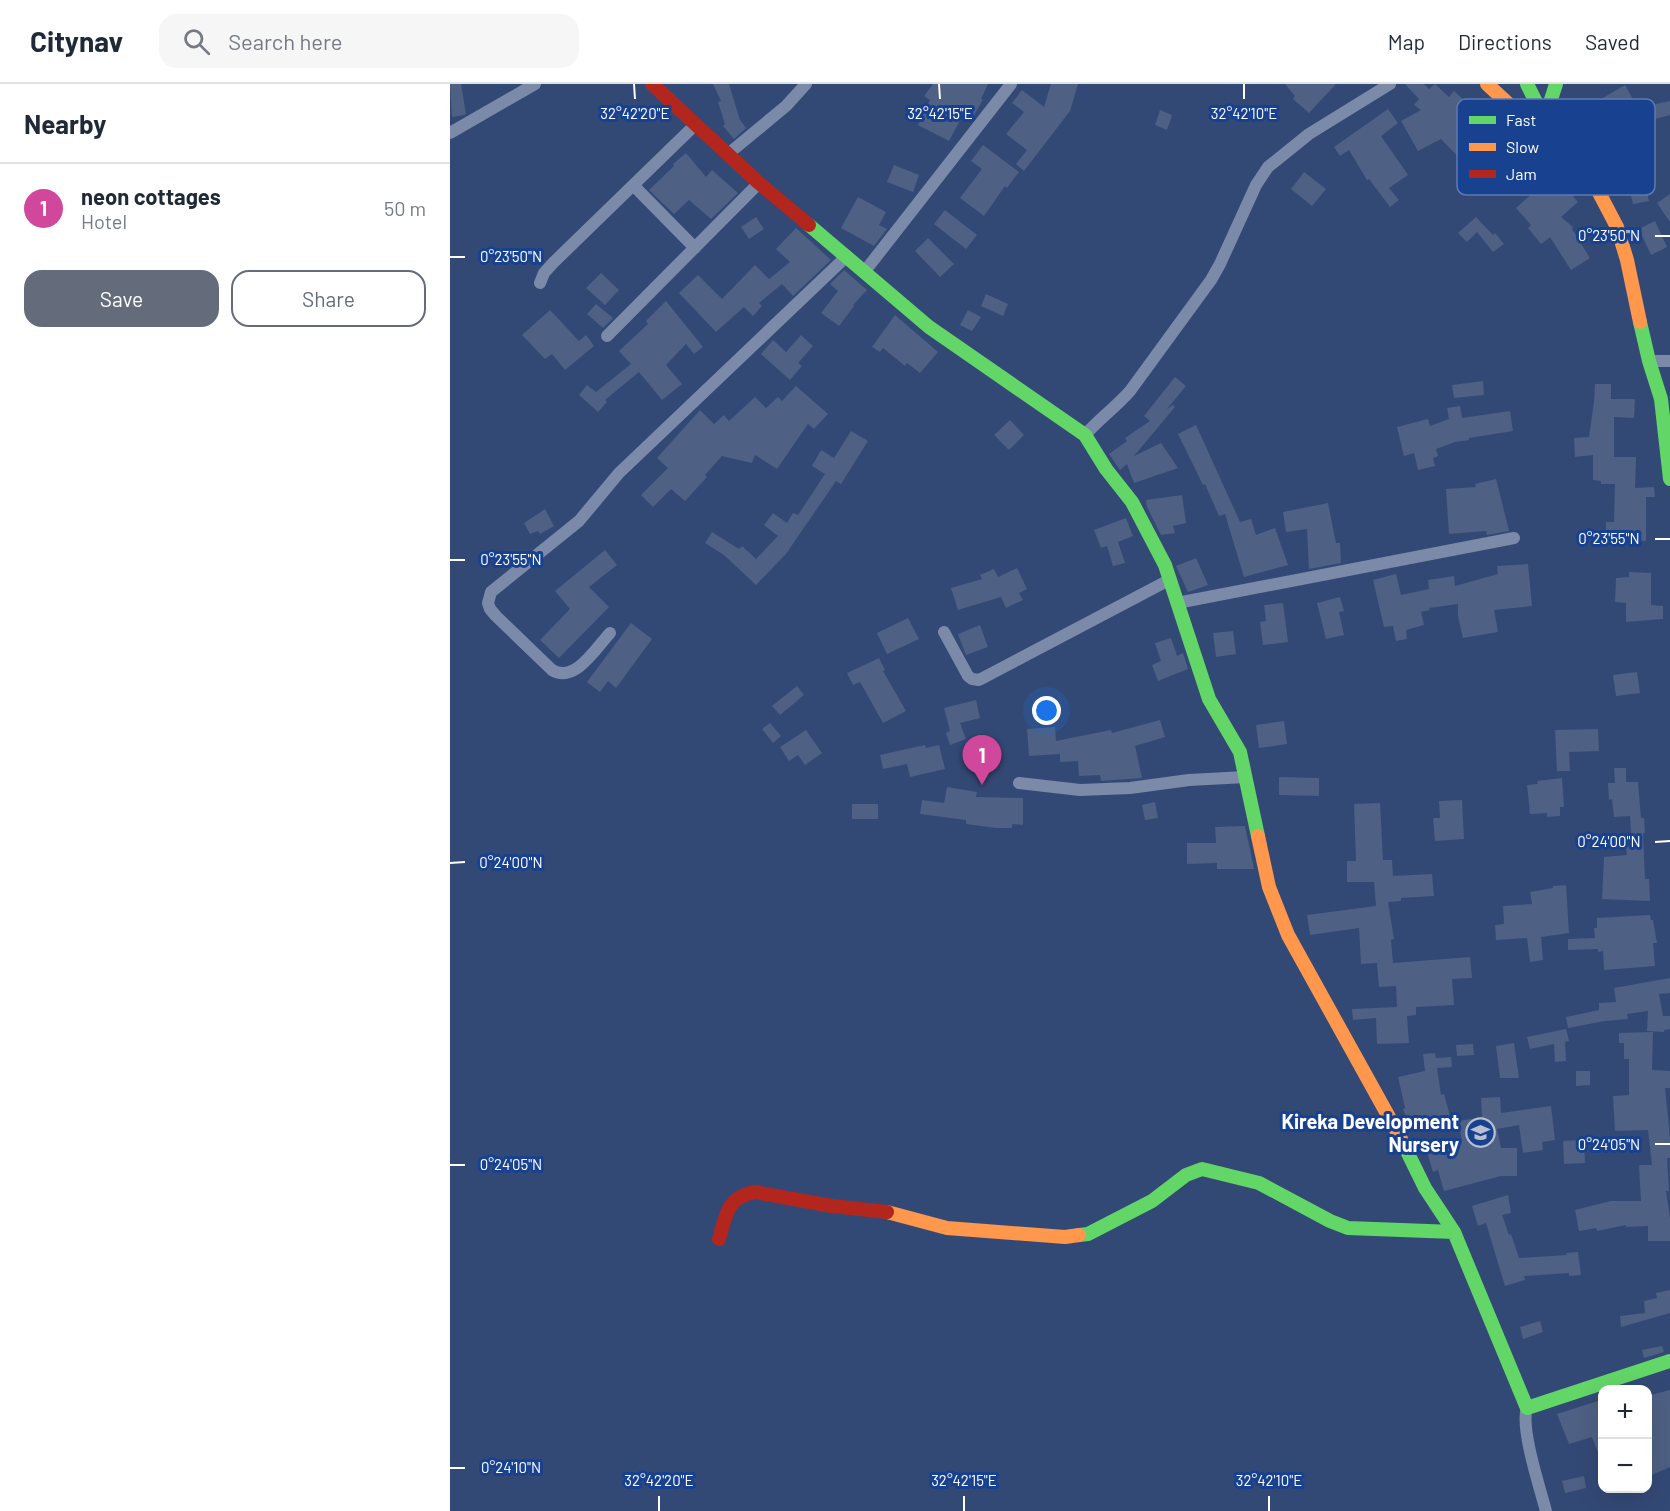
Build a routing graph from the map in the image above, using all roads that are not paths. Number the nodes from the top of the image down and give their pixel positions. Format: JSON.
{"nodes":[{"id":1,"x":535,"y":84,"type":"edge"},
{"id":2,"x":652,"y":84,"type":"edge"},
{"id":3,"x":806,"y":84,"type":"edge"},
{"id":4,"x":1011,"y":84,"type":"edge"},
{"id":5,"x":1390,"y":84,"type":"edge"},
{"id":6,"x":1487,"y":84,"type":"edge"},
{"id":7,"x":1527,"y":84,"type":"edge"},
{"id":8,"x":1556,"y":84,"type":"edge"},
{"id":9,"x":1502,"y":99,"type":"edge"},
{"id":10,"x":1534,"y":99,"type":"edge"},
{"id":11,"x":1551,"y":99,"type":"edge"},
{"id":12,"x":696,"y":124,"type":"junction"},
{"id":13,"x":450,"y":133,"type":"edge"},
{"id":14,"x":728,"y":154,"type":"junction"},
{"id":15,"x":759,"y":183,"type":"junction"},
{"id":16,"x":633,"y":185,"type":"junction"},
{"id":17,"x":1600,"y":195,"type":"edge"},
{"id":18,"x":695,"y":248,"type":"junction"},
{"id":19,"x":846,"y":256,"type":"junction"},
{"id":20,"x":865,"y":271,"type":"junction"},
{"id":21,"x":540,"y":283,"type":"dead end"},
{"id":22,"x":606,"y":336,"type":"dead end"},
{"id":23,"x":1649,"y":361,"type":"junction"},
{"id":24,"x":1670,"y":361,"type":"edge"},
{"id":25,"x":1085,"y":435,"type":"junction"},
{"id":26,"x":1670,"y":479,"type":"edge"},
{"id":27,"x":1514,"y":538,"type":"dead end"},
{"id":28,"x":1169,"y":580,"type":"junction"},
{"id":29,"x":1177,"y":603,"type":"junction"},
{"id":30,"x":944,"y":632,"type":"dead end"},
{"id":31,"x":609,"y":633,"type":"dead end"},
{"id":32,"x":1246,"y":777,"type":"junction"},
{"id":33,"x":1018,"y":783,"type":"dead end"},
{"id":34,"x":1454,"y":1232,"type":"junction"},
{"id":35,"x":719,"y":1239,"type":"dead end"},
{"id":36,"x":1670,"y":1361,"type":"edge"},
{"id":37,"x":1527,"y":1407,"type":"junction"},
{"id":38,"x":1546,"y":1511,"type":"edge"}],
"edges":[{"from":1,"to":13,"type":"street"},
{"from":2,"to":12,"type":"street"},
{"from":3,"to":14,"type":"street"},
{"from":4,"to":20,"type":"street"},
{"from":5,"to":25,"type":"street"},
{"from":6,"to":9,"type":"street"},
{"from":7,"to":10,"type":"street"},
{"from":8,"to":11,"type":"street"},
{"from":12,"to":14,"type":"street"},
{"from":12,"to":16,"type":"street"},
{"from":14,"to":15,"type":"street"},
{"from":15,"to":18,"type":"street"},
{"from":15,"to":19,"type":"street"},
{"from":16,"to":18,"type":"street"},
{"from":16,"to":21,"type":"street"},
{"from":17,"to":23,"type":"street"},
{"from":18,"to":22,"type":"street"},
{"from":19,"to":20,"type":"street"},
{"from":19,"to":31,"type":"street"},
{"from":20,"to":25,"type":"street"},
{"from":23,"to":24,"type":"street"},
{"from":23,"to":26,"type":"street"},
{"from":25,"to":28,"type":"street"},
{"from":27,"to":29,"type":"street"},
{"from":28,"to":29,"type":"street"},
{"from":28,"to":30,"type":"street"},
{"from":29,"to":32,"type":"street"},
{"from":32,"to":33,"type":"street"},
{"from":32,"to":34,"type":"street"},
{"from":34,"to":35,"type":"street"},
{"from":34,"to":37,"type":"street"},
{"from":36,"to":37,"type":"street"},
{"from":37,"to":38,"type":"street"}]}
